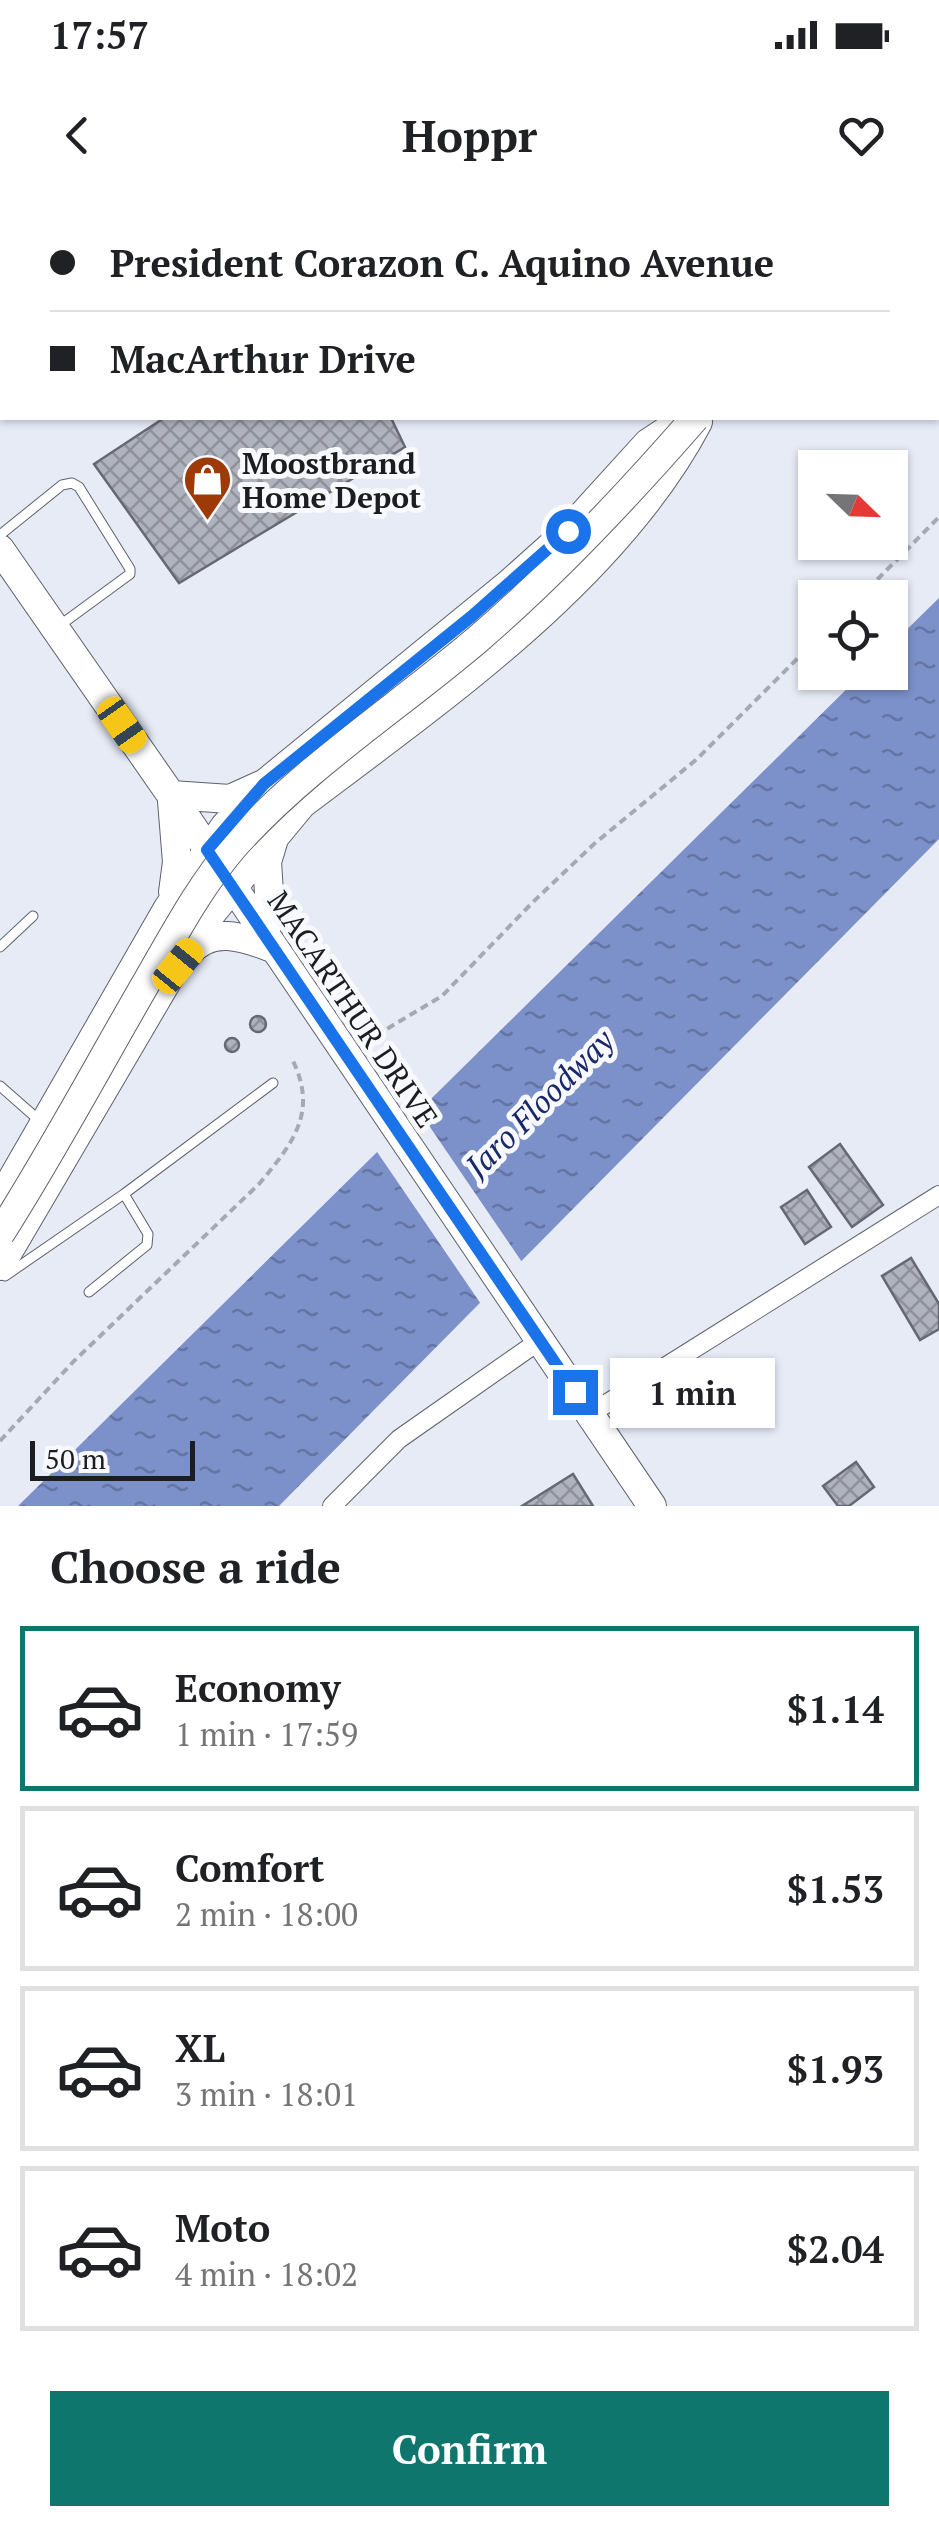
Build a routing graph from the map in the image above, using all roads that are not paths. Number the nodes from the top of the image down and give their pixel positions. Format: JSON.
{"nodes":[{"id":1,"x":683,"y":420,"type":"edge"},
{"id":2,"x":696,"y":420,"type":"edge"},
{"id":3,"x":697,"y":420,"type":"edge"},
{"id":4,"x":0,"y":535,"type":"edge"},
{"id":5,"x":0,"y":550,"type":"edge"},
{"id":6,"x":55,"y":629,"type":"junction"},
{"id":7,"x":264,"y":784,"type":"junction"},
{"id":8,"x":171,"y":794,"type":"junction"},
{"id":9,"x":277,"y":831,"type":"junction"},
{"id":10,"x":207,"y":850,"type":"junction"},
{"id":11,"x":232,"y":889,"type":"junction"},
{"id":12,"x":168,"y":908,"type":"junction"},
{"id":13,"x":33,"y":916,"type":"dead end"},
{"id":14,"x":268,"y":942,"type":"junction"},
{"id":15,"x":0,"y":947,"type":"edge"},
{"id":16,"x":178,"y":966,"type":"junction"},
{"id":17,"x":272,"y":1083,"type":"dead end"},
{"id":18,"x":0,"y":1086,"type":"edge"},
{"id":19,"x":43,"y":1124,"type":"junction"},
{"id":20,"x":124,"y":1194,"type":"junction"},
{"id":21,"x":939,"y":1194,"type":"edge"},
{"id":22,"x":0,"y":1200,"type":"edge"},
{"id":23,"x":0,"y":1234,"type":"edge"},
{"id":24,"x":0,"y":1266,"type":"edge"},
{"id":25,"x":0,"y":1280,"type":"edge"},
{"id":26,"x":89,"y":1292,"type":"dead end"},
{"id":27,"x":536,"y":1336,"type":"junction"},
{"id":28,"x":590,"y":1414,"type":"junction"},
{"id":29,"x":332,"y":1506,"type":"edge"},
{"id":30,"x":652,"y":1506,"type":"edge"}],
"edges":[{"from":1,"to":7,"type":"main road"},
{"from":2,"to":23,"type":"main road","bridge":true},
{"from":3,"to":9,"type":"main road"},
{"from":4,"to":6,"type":"lane"},
{"from":5,"to":6,"type":"main road","name":"MACARTHUR DRIVE"},
{"from":6,"to":8,"type":"main road","name":"MACARTHUR DRIVE"},
{"from":7,"to":8,"type":"main road"},
{"from":7,"to":10,"type":"main road"},
{"from":8,"to":10,"type":"main road","name":"MACARTHUR DRIVE"},
{"from":8,"to":12,"type":"main road"},
{"from":9,"to":11,"type":"main road"},
{"from":9,"to":14,"type":"main road"},
{"from":10,"to":11,"type":"main road","name":"MACARTHUR DRIVE"},
{"from":10,"to":12,"type":"main road"},
{"from":11,"to":14,"type":"main road","name":"MACARTHUR DRIVE"},
{"from":11,"to":16,"type":"main road"},
{"from":12,"to":19,"type":"main road"},
{"from":13,"to":15,"type":"lane"},
{"from":14,"to":16,"type":"main road"},
{"from":14,"to":27,"type":"main road","name":"MACARTHUR DRIVE"},
{"from":16,"to":24,"type":"main road"},
{"from":17,"to":20,"type":"lane"},
{"from":18,"to":19,"type":"lane"},
{"from":19,"to":22,"type":"main road"},
{"from":20,"to":25,"type":"lane"},
{"from":20,"to":26,"type":"lane"},
{"from":21,"to":28,"type":"street"},
{"from":27,"to":28,"type":"main road","name":"MACARTHUR DRIVE"},
{"from":27,"to":29,"type":"street"},
{"from":28,"to":30,"type":"main road","name":"MACARTHUR DRIVE"}]}
